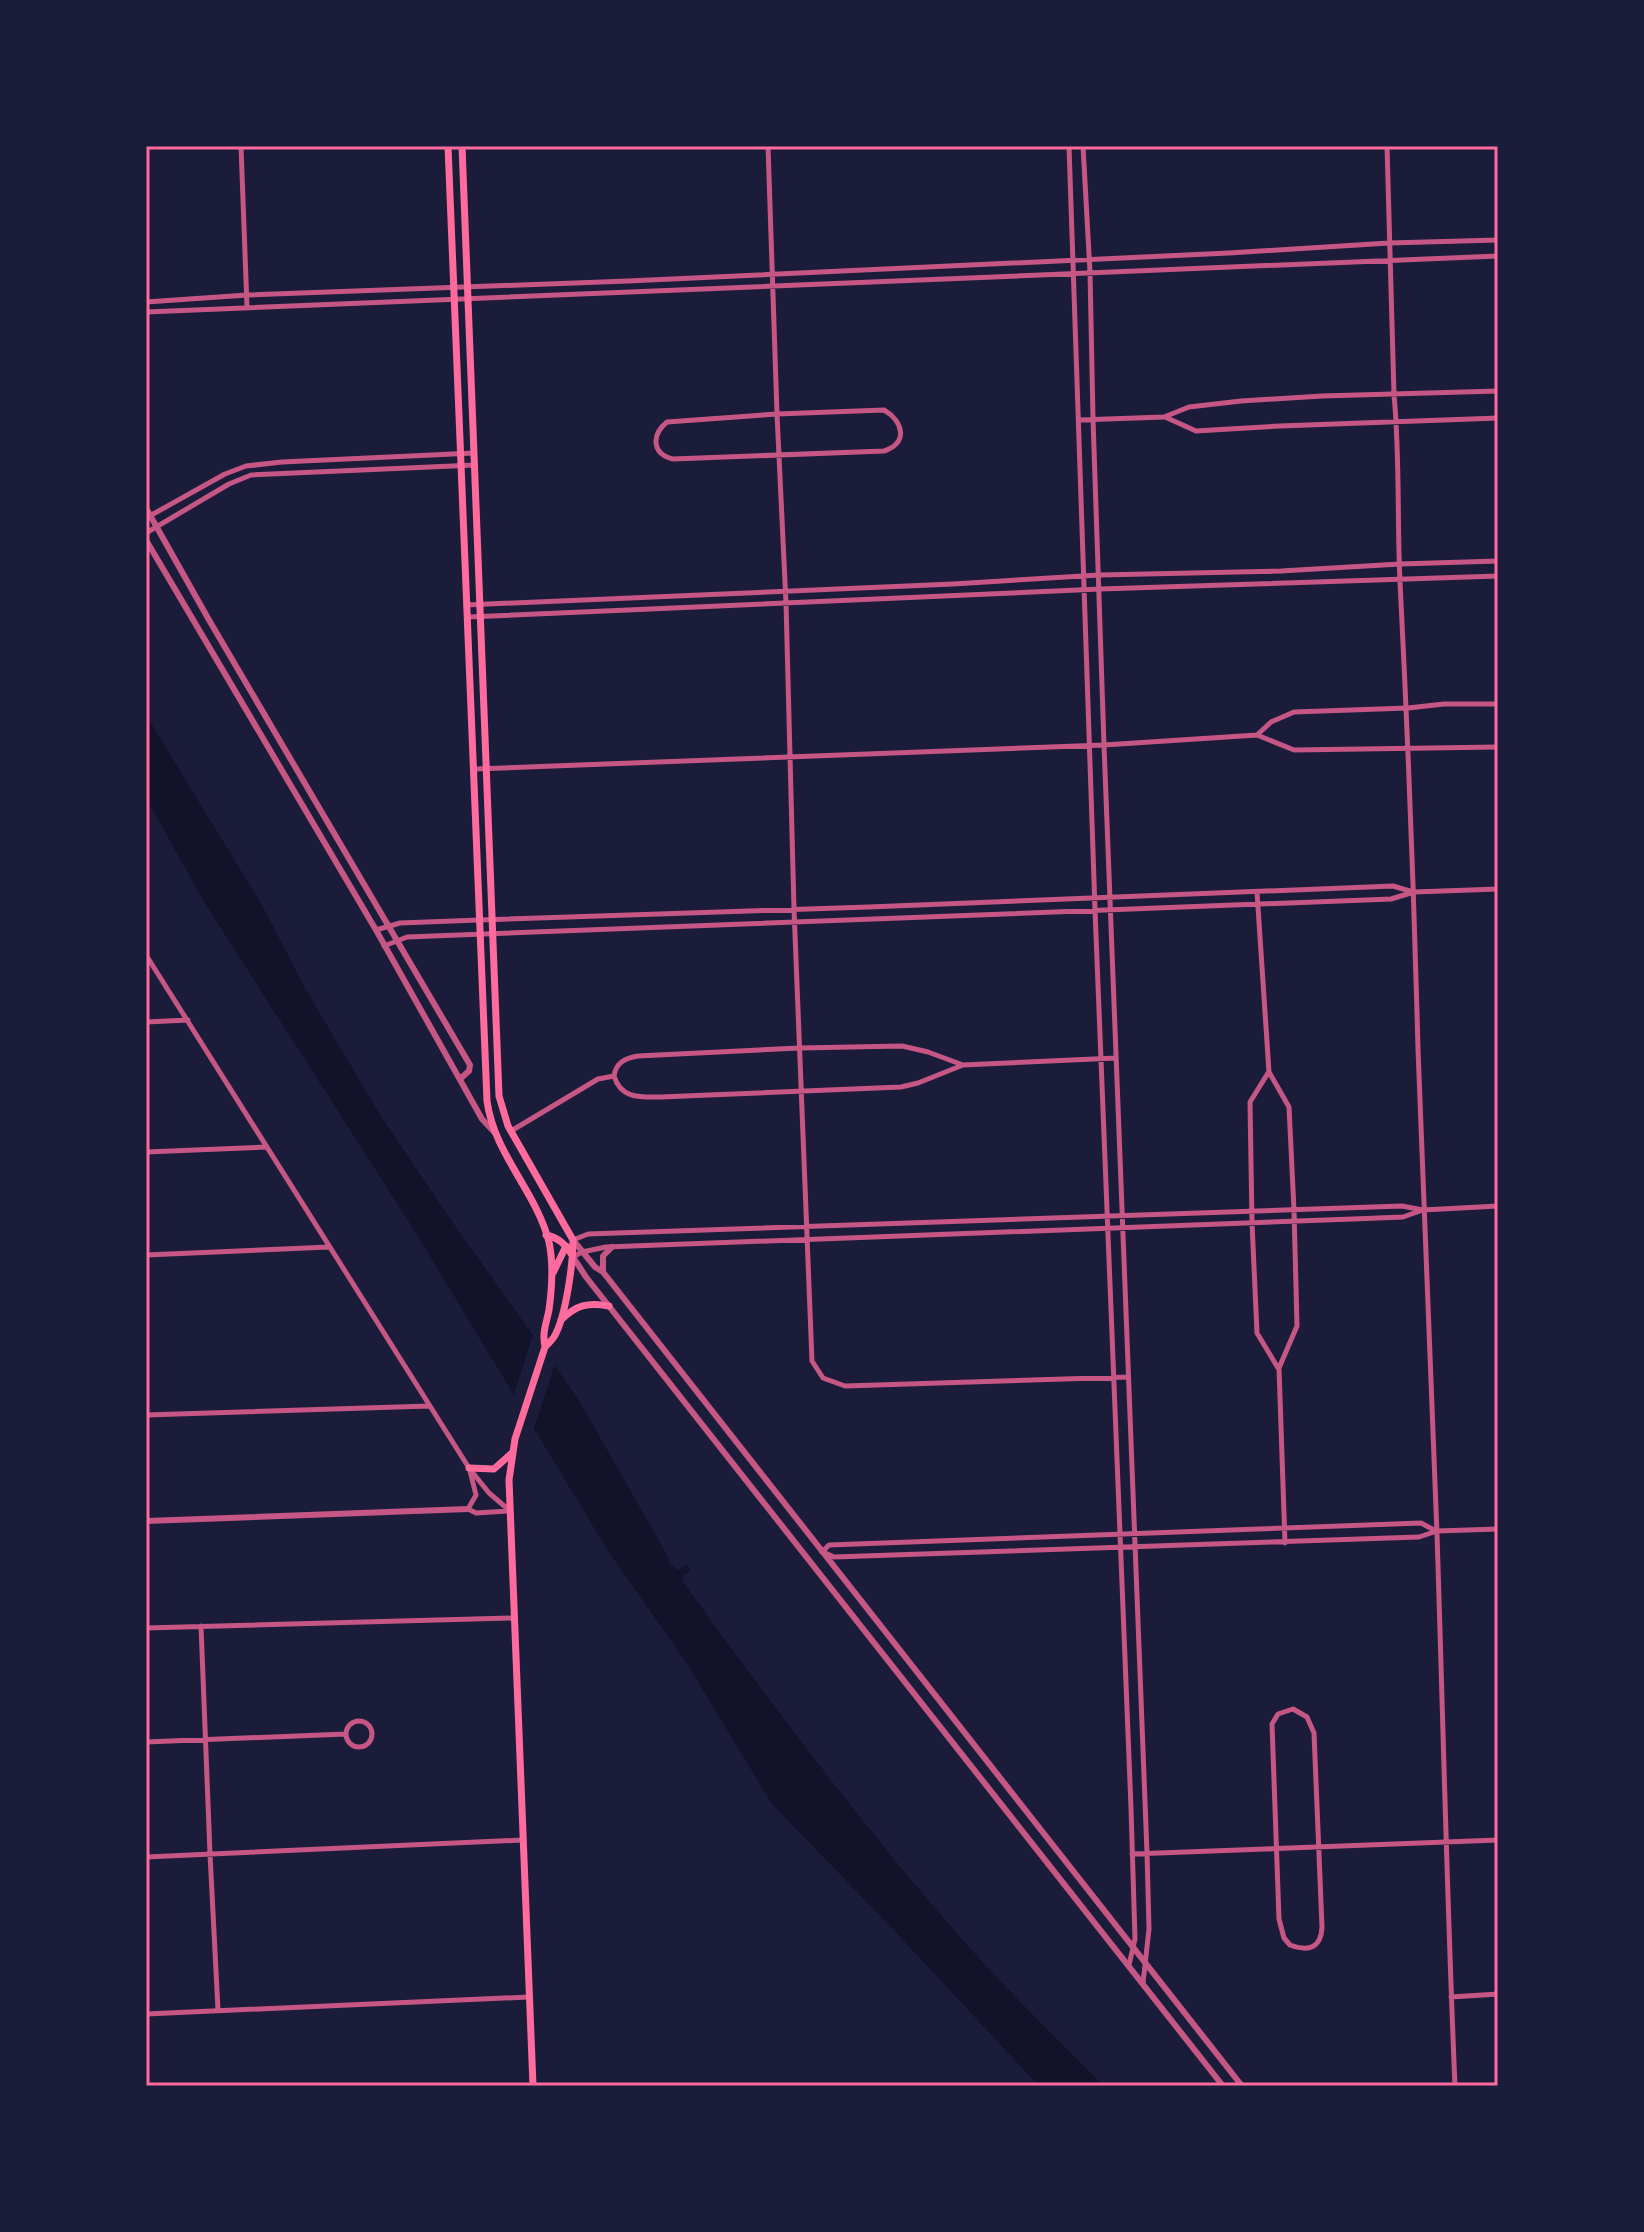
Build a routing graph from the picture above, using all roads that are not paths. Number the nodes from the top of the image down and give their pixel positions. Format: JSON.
{"nodes":[{"id":1,"x":241,"y":146,"type":"edge"},
{"id":2,"x":448,"y":146,"type":"edge"},
{"id":3,"x":462,"y":146,"type":"edge"},
{"id":4,"x":654,"y":146,"type":"edge"},
{"id":5,"x":660,"y":146,"type":"edge"},
{"id":6,"x":768,"y":146,"type":"edge"},
{"id":7,"x":1069,"y":146,"type":"edge"},
{"id":8,"x":1083,"y":146,"type":"edge"},
{"id":9,"x":1387,"y":146,"type":"edge"},
{"id":10,"x":1498,"y":240,"type":"edge"},
{"id":11,"x":1389,"y":243,"type":"junction"},
{"id":12,"x":1498,"y":256,"type":"edge"},
{"id":13,"x":1089,"y":259,"type":"junction"},
{"id":14,"x":1073,"y":260,"type":"junction"},
{"id":15,"x":1389,"y":261,"type":"junction"},
{"id":16,"x":1090,"y":272,"type":"junction"},
{"id":17,"x":772,"y":273,"type":"junction"},
{"id":18,"x":1074,"y":273,"type":"junction"},
{"id":19,"x":772,"y":286,"type":"junction"},
{"id":20,"x":453,"y":287,"type":"junction"},
{"id":21,"x":468,"y":287,"type":"junction"},
{"id":22,"x":247,"y":295,"type":"junction"},
{"id":23,"x":454,"y":300,"type":"junction"},
{"id":24,"x":468,"y":300,"type":"junction"},
{"id":25,"x":146,"y":302,"type":"edge"},
{"id":26,"x":247,"y":307,"type":"junction"},
{"id":27,"x":146,"y":312,"type":"edge"},
{"id":28,"x":1498,"y":391,"type":"edge"},
{"id":29,"x":1394,"y":395,"type":"junction"},
{"id":30,"x":777,"y":414,"type":"junction"},
{"id":31,"x":1164,"y":417,"type":"junction"},
{"id":32,"x":1498,"y":418,"type":"edge"},
{"id":33,"x":1093,"y":419,"type":"junction"},
{"id":34,"x":1079,"y":420,"type":"junction"},
{"id":35,"x":1396,"y":423,"type":"junction"},
{"id":36,"x":474,"y":453,"type":"junction"},
{"id":37,"x":460,"y":454,"type":"junction"},
{"id":38,"x":779,"y":456,"type":"junction"},
{"id":39,"x":475,"y":465,"type":"junction"},
{"id":40,"x":460,"y":466,"type":"junction"},
{"id":41,"x":147,"y":514,"type":"edge"},
{"id":42,"x":157,"y":526,"type":"junction"},
{"id":43,"x":146,"y":533,"type":"edge"},
{"id":44,"x":146,"y":540,"type":"edge"},
{"id":45,"x":1498,"y":561,"type":"edge"},
{"id":46,"x":1400,"y":564,"type":"junction"},
{"id":47,"x":1099,"y":575,"type":"junction"},
{"id":48,"x":1085,"y":576,"type":"junction"},
{"id":49,"x":1498,"y":576,"type":"edge"},
{"id":50,"x":1400,"y":579,"type":"junction"},
{"id":51,"x":1100,"y":589,"type":"junction"},
{"id":52,"x":1086,"y":590,"type":"junction"},
{"id":53,"x":785,"y":591,"type":"junction"},
{"id":54,"x":786,"y":603,"type":"junction"},
{"id":55,"x":466,"y":605,"type":"junction"},
{"id":56,"x":480,"y":605,"type":"junction"},
{"id":57,"x":467,"y":617,"type":"junction"},
{"id":58,"x":481,"y":617,"type":"junction"},
{"id":59,"x":1498,"y":704,"type":"edge"},
{"id":60,"x":1408,"y":708,"type":"junction"},
{"id":61,"x":1257,"y":735,"type":"junction"},
{"id":62,"x":1091,"y":745,"type":"junction"},
{"id":63,"x":1104,"y":745,"type":"junction"},
{"id":64,"x":1498,"y":747,"type":"edge"},
{"id":65,"x":1407,"y":750,"type":"junction"},
{"id":66,"x":789,"y":758,"type":"junction"},
{"id":67,"x":487,"y":768,"type":"junction"},
{"id":68,"x":473,"y":769,"type":"junction"},
{"id":69,"x":1498,"y":889,"type":"edge"},
{"id":70,"x":1257,"y":892,"type":"junction"},
{"id":71,"x":1414,"y":892,"type":"junction"},
{"id":72,"x":1095,"y":897,"type":"junction"},
{"id":73,"x":1110,"y":898,"type":"junction"},
{"id":74,"x":1259,"y":904,"type":"junction"},
{"id":75,"x":794,"y":909,"type":"junction"},
{"id":76,"x":1095,"y":910,"type":"junction"},
{"id":77,"x":1111,"y":910,"type":"junction"},
{"id":78,"x":479,"y":920,"type":"junction"},
{"id":79,"x":492,"y":920,"type":"junction"},
{"id":80,"x":795,"y":923,"type":"junction"},
{"id":81,"x":389,"y":925,"type":"junction"},
{"id":82,"x":376,"y":930,"type":"junction"},
{"id":83,"x":481,"y":934,"type":"junction"},
{"id":84,"x":492,"y":934,"type":"junction"},
{"id":85,"x":397,"y":940,"type":"junction"},
{"id":86,"x":384,"y":946,"type":"junction"},
{"id":87,"x":146,"y":955,"type":"edge"},
{"id":88,"x":188,"y":1020,"type":"junction"},
{"id":89,"x":146,"y":1022,"type":"edge"},
{"id":90,"x":799,"y":1048,"type":"junction"},
{"id":91,"x":1116,"y":1058,"type":"junction"},
{"id":92,"x":1101,"y":1059,"type":"junction"},
{"id":93,"x":963,"y":1065,"type":"junction"},
{"id":94,"x":1269,"y":1072,"type":"junction"},
{"id":95,"x":614,"y":1076,"type":"junction"},
{"id":96,"x":460,"y":1079,"type":"junction"},
{"id":97,"x":801,"y":1091,"type":"junction"},
{"id":98,"x":511,"y":1131,"type":"junction"},
{"id":99,"x":496,"y":1134,"type":"junction"},
{"id":100,"x":267,"y":1147,"type":"junction"},
{"id":101,"x":146,"y":1152,"type":"edge"},
{"id":102,"x":1498,"y":1206,"type":"edge"},
{"id":103,"x":1252,"y":1210,"type":"junction"},
{"id":104,"x":1294,"y":1210,"type":"junction"},
{"id":105,"x":1423,"y":1210,"type":"junction"},
{"id":106,"x":1107,"y":1215,"type":"junction"},
{"id":107,"x":1123,"y":1216,"type":"junction"},
{"id":108,"x":1294,"y":1221,"type":"junction"},
{"id":109,"x":1252,"y":1223,"type":"junction"},
{"id":110,"x":807,"y":1226,"type":"junction"},
{"id":111,"x":1108,"y":1227,"type":"junction"},
{"id":112,"x":1123,"y":1227,"type":"junction"},
{"id":113,"x":546,"y":1235,"type":"junction"},
{"id":114,"x":807,"y":1239,"type":"junction"},
{"id":115,"x":570,"y":1243,"type":"junction"},
{"id":116,"x":330,"y":1247,"type":"junction"},
{"id":117,"x":612,"y":1247,"type":"junction"},
{"id":118,"x":582,"y":1252,"type":"junction"},
{"id":119,"x":146,"y":1255,"type":"edge"},
{"id":120,"x":573,"y":1257,"type":"junction"},
{"id":121,"x":603,"y":1272,"type":"junction"},
{"id":122,"x":552,"y":1273,"type":"junction"},
{"id":123,"x":609,"y":1306,"type":"junction"},
{"id":124,"x":1112,"y":1316,"type":"junction"},
{"id":125,"x":1126,"y":1316,"type":"junction"},
{"id":126,"x":559,"y":1322,"type":"junction"},
{"id":127,"x":545,"y":1347,"type":"junction"},
{"id":128,"x":1279,"y":1368,"type":"junction"},
{"id":129,"x":1128,"y":1377,"type":"junction"},
{"id":130,"x":1114,"y":1378,"type":"junction"},
{"id":131,"x":430,"y":1406,"type":"junction"},
{"id":132,"x":146,"y":1415,"type":"edge"},
{"id":133,"x":713,"y":1415,"type":"junction"},
{"id":134,"x":702,"y":1425,"type":"junction"},
{"id":135,"x":513,"y":1452,"type":"junction"},
{"id":136,"x":469,"y":1468,"type":"junction"},
{"id":137,"x":468,"y":1509,"type":"junction"},
{"id":138,"x":509,"y":1510,"type":"junction"},
{"id":139,"x":146,"y":1521,"type":"edge"},
{"id":140,"x":1284,"y":1528,"type":"junction"},
{"id":141,"x":1498,"y":1529,"type":"edge"},
{"id":142,"x":1437,"y":1531,"type":"junction"},
{"id":143,"x":1134,"y":1533,"type":"junction"},
{"id":144,"x":1120,"y":1535,"type":"junction"},
{"id":145,"x":1285,"y":1543,"type":"junction"},
{"id":146,"x":1120,"y":1548,"type":"junction"},
{"id":147,"x":1135,"y":1548,"type":"junction"},
{"id":148,"x":822,"y":1552,"type":"junction"},
{"id":149,"x":804,"y":1553,"type":"junction"},
{"id":150,"x":513,"y":1618,"type":"junction"},
{"id":151,"x":201,"y":1626,"type":"junction"},
{"id":152,"x":146,"y":1628,"type":"edge"},
{"id":153,"x":883,"y":1630,"type":"junction"},
{"id":154,"x":871,"y":1638,"type":"junction"},
{"id":155,"x":949,"y":1714,"type":"junction"},
{"id":156,"x":937,"y":1723,"type":"junction"},
{"id":157,"x":346,"y":1734,"type":"junction"},
{"id":158,"x":206,"y":1739,"type":"junction"},
{"id":159,"x":146,"y":1742,"type":"edge"},
{"id":160,"x":522,"y":1840,"type":"junction"},
{"id":161,"x":1498,"y":1840,"type":"edge"},
{"id":162,"x":1445,"y":1841,"type":"junction"},
{"id":163,"x":1319,"y":1845,"type":"junction"},
{"id":164,"x":1276,"y":1847,"type":"junction"},
{"id":165,"x":1058,"y":1853,"type":"junction"},
{"id":166,"x":1147,"y":1853,"type":"junction"},
{"id":167,"x":210,"y":1854,"type":"junction"},
{"id":168,"x":1132,"y":1854,"type":"junction"},
{"id":169,"x":146,"y":1857,"type":"edge"},
{"id":170,"x":1047,"y":1862,"type":"junction"},
{"id":171,"x":1134,"y":1921,"type":"junction"},
{"id":172,"x":1117,"y":1927,"type":"junction"},
{"id":173,"x":1133,"y":1948,"type":"junction"},
{"id":174,"x":1146,"y":1963,"type":"junction"},
{"id":175,"x":1129,"y":1965,"type":"junction"},
{"id":176,"x":1143,"y":1984,"type":"junction"},
{"id":177,"x":1498,"y":1994,"type":"edge"},
{"id":178,"x":529,"y":1997,"type":"junction"},
{"id":179,"x":1451,"y":1997,"type":"junction"},
{"id":180,"x":218,"y":2010,"type":"junction"},
{"id":181,"x":146,"y":2014,"type":"edge"},
{"id":182,"x":533,"y":2086,"type":"edge"},
{"id":183,"x":1223,"y":2086,"type":"edge"},
{"id":184,"x":1242,"y":2086,"type":"edge"},
{"id":185,"x":1455,"y":2086,"type":"edge"}],
"edges":[{"from":1,"to":22,"type":"street"},
{"from":2,"to":20,"type":"main road"},
{"from":3,"to":21,"type":"main road"},
{"from":4,"to":5,"type":"street"},
{"from":6,"to":17,"type":"street"},
{"from":7,"to":14,"type":"street"},
{"from":8,"to":13,"type":"street"},
{"from":9,"to":11,"type":"street"},
{"from":10,"to":11,"type":"street"},
{"from":11,"to":13,"type":"street"},
{"from":11,"to":15,"type":"street"},
{"from":12,"to":15,"type":"street"},
{"from":13,"to":14,"type":"street"},
{"from":13,"to":16,"type":"street"},
{"from":14,"to":17,"type":"street"},
{"from":14,"to":18,"type":"street"},
{"from":15,"to":16,"type":"street"},
{"from":15,"to":29,"type":"street"},
{"from":16,"to":18,"type":"street"},
{"from":16,"to":33,"type":"street"},
{"from":17,"to":19,"type":"street"},
{"from":17,"to":21,"type":"street"},
{"from":18,"to":19,"type":"street"},
{"from":18,"to":34,"type":"street"},
{"from":19,"to":24,"type":"street"},
{"from":19,"to":30,"type":"street"},
{"from":20,"to":21,"type":"street"},
{"from":20,"to":22,"type":"street"},
{"from":20,"to":23,"type":"main road"},
{"from":21,"to":24,"type":"main road"},
{"from":22,"to":25,"type":"street"},
{"from":22,"to":26,"type":"street"},
{"from":23,"to":24,"type":"street"},
{"from":23,"to":26,"type":"street"},
{"from":23,"to":37,"type":"main road"},
{"from":24,"to":36,"type":"main road"},
{"from":26,"to":27,"type":"street"},
{"from":28,"to":29,"type":"street"},
{"from":29,"to":31,"type":"street"},
{"from":29,"to":35,"type":"street"},
{"from":30,"to":38,"type":"street"},
{"from":30,"to":38,"type":"street"},
{"from":30,"to":38,"type":"street"},
{"from":31,"to":33,"type":"street"},
{"from":31,"to":35,"type":"street"},
{"from":32,"to":35,"type":"street"},
{"from":33,"to":34,"type":"street"},
{"from":33,"to":47,"type":"street"},
{"from":34,"to":48,"type":"street"},
{"from":35,"to":46,"type":"street"},
{"from":36,"to":37,"type":"street"},
{"from":36,"to":39,"type":"main road"},
{"from":37,"to":40,"type":"main road"},
{"from":37,"to":41,"type":"street"},
{"from":38,"to":53,"type":"street"},
{"from":39,"to":40,"type":"street"},
{"from":39,"to":56,"type":"main road"},
{"from":40,"to":42,"type":"street"},
{"from":40,"to":55,"type":"main road"},
{"from":41,"to":42,"type":"street"},
{"from":42,"to":43,"type":"street"},
{"from":42,"to":81,"type":"street"},
{"from":44,"to":82,"type":"street"},
{"from":45,"to":46,"type":"street"},
{"from":46,"to":47,"type":"street"},
{"from":46,"to":50,"type":"street"},
{"from":47,"to":48,"type":"street"},
{"from":47,"to":51,"type":"street"},
{"from":48,"to":52,"type":"street"},
{"from":48,"to":53,"type":"street"},
{"from":49,"to":50,"type":"street"},
{"from":50,"to":51,"type":"street"},
{"from":50,"to":60,"type":"street"},
{"from":51,"to":52,"type":"street"},
{"from":51,"to":63,"type":"street"},
{"from":52,"to":54,"type":"street"},
{"from":52,"to":62,"type":"street"},
{"from":53,"to":54,"type":"street"},
{"from":53,"to":56,"type":"street"},
{"from":54,"to":58,"type":"street"},
{"from":54,"to":66,"type":"street"},
{"from":55,"to":56,"type":"street"},
{"from":55,"to":57,"type":"main road"},
{"from":56,"to":58,"type":"main road"},
{"from":57,"to":58,"type":"street"},
{"from":57,"to":68,"type":"main road"},
{"from":58,"to":67,"type":"main road"},
{"from":59,"to":60,"type":"street"},
{"from":60,"to":61,"type":"street"},
{"from":60,"to":65,"type":"street"},
{"from":61,"to":63,"type":"street"},
{"from":61,"to":65,"type":"street"},
{"from":62,"to":63,"type":"street"},
{"from":62,"to":66,"type":"street"},
{"from":62,"to":72,"type":"street"},
{"from":63,"to":73,"type":"street"},
{"from":64,"to":65,"type":"street"},
{"from":65,"to":71,"type":"street"},
{"from":66,"to":67,"type":"street"},
{"from":66,"to":75,"type":"street"},
{"from":67,"to":68,"type":"street"},
{"from":67,"to":79,"type":"main road"},
{"from":68,"to":78,"type":"main road"},
{"from":69,"to":71,"type":"street"},
{"from":70,"to":71,"type":"street"},
{"from":70,"to":73,"type":"street"},
{"from":70,"to":74,"type":"street"},
{"from":71,"to":74,"type":"street"},
{"from":71,"to":105,"type":"street"},
{"from":72,"to":73,"type":"street"},
{"from":72,"to":75,"type":"street"},
{"from":72,"to":76,"type":"street"},
{"from":73,"to":77,"type":"street"},
{"from":74,"to":77,"type":"street"},
{"from":74,"to":94,"type":"street"},
{"from":75,"to":79,"type":"street"},
{"from":75,"to":80,"type":"street"},
{"from":76,"to":77,"type":"street"},
{"from":76,"to":80,"type":"street"},
{"from":76,"to":92,"type":"street"},
{"from":77,"to":91,"type":"street"},
{"from":78,"to":79,"type":"street"},
{"from":78,"to":81,"type":"street"},
{"from":78,"to":83,"type":"main road"},
{"from":79,"to":84,"type":"main road"},
{"from":80,"to":84,"type":"street"},
{"from":80,"to":90,"type":"street"},
{"from":81,"to":82,"type":"street"},
{"from":81,"to":85,"type":"street"},
{"from":82,"to":86,"type":"street"},
{"from":83,"to":84,"type":"street"},
{"from":83,"to":85,"type":"street"},
{"from":83,"to":99,"type":"main road"},
{"from":84,"to":98,"type":"main road"},
{"from":85,"to":86,"type":"street"},
{"from":85,"to":96,"type":"street"},
{"from":86,"to":96,"type":"street"},
{"from":87,"to":88,"type":"street"},
{"from":88,"to":89,"type":"street"},
{"from":88,"to":100,"type":"street"},
{"from":90,"to":93,"type":"street"},
{"from":90,"to":95,"type":"street"},
{"from":90,"to":97,"type":"street"},
{"from":91,"to":92,"type":"street"},
{"from":91,"to":107,"type":"street"},
{"from":92,"to":93,"type":"street"},
{"from":92,"to":106,"type":"street"},
{"from":93,"to":97,"type":"street"},
{"from":94,"to":103,"type":"street"},
{"from":94,"to":104,"type":"street"},
{"from":95,"to":97,"type":"street"},
{"from":95,"to":98,"type":"street"},
{"from":96,"to":99,"type":"street"},
{"from":97,"to":110,"type":"street"},
{"from":98,"to":115,"type":"main road"},
{"from":99,"to":113,"type":"main road"},
{"from":100,"to":101,"type":"street"},
{"from":100,"to":116,"type":"street"},
{"from":102,"to":105,"type":"street"},
{"from":103,"to":104,"type":"street"},
{"from":103,"to":107,"type":"street"},
{"from":103,"to":109,"type":"street"},
{"from":104,"to":105,"type":"street"},
{"from":104,"to":108,"type":"street"},
{"from":105,"to":108,"type":"street"},
{"from":105,"to":142,"type":"street"},
{"from":106,"to":107,"type":"street"},
{"from":106,"to":110,"type":"street"},
{"from":106,"to":111,"type":"street"},
{"from":107,"to":112,"type":"street"},
{"from":108,"to":109,"type":"street"},
{"from":108,"to":128,"type":"street"},
{"from":109,"to":112,"type":"street"},
{"from":109,"to":128,"type":"street"},
{"from":110,"to":114,"type":"street"},
{"from":110,"to":115,"type":"street"},
{"from":111,"to":112,"type":"street"},
{"from":111,"to":114,"type":"street"},
{"from":111,"to":124,"type":"street"},
{"from":112,"to":125,"type":"street"},
{"from":113,"to":115,"type":"main road"},
{"from":113,"to":122,"type":"main road"},
{"from":114,"to":117,"type":"street"},
{"from":114,"to":130,"type":"street"},
{"from":115,"to":118,"type":"street"},
{"from":115,"to":120,"type":"main road"},
{"from":115,"to":122,"type":"main road"},
{"from":116,"to":119,"type":"street"},
{"from":116,"to":131,"type":"street"},
{"from":117,"to":118,"type":"street"},
{"from":117,"to":121,"type":"street"},
{"from":118,"to":120,"type":"street"},
{"from":118,"to":121,"type":"street"},
{"from":120,"to":123,"type":"street"},
{"from":120,"to":126,"type":"main road"},
{"from":121,"to":133,"type":"street"},
{"from":122,"to":127,"type":"main road"},
{"from":123,"to":126,"type":"main road"},
{"from":123,"to":134,"type":"street"},
{"from":124,"to":125,"type":"street"},
{"from":124,"to":130,"type":"street"},
{"from":125,"to":129,"type":"street"},
{"from":126,"to":127,"type":"main road"},
{"from":127,"to":135,"type":"main road"},
{"from":128,"to":140,"type":"street"},
{"from":129,"to":130,"type":"street"},
{"from":129,"to":143,"type":"street"},
{"from":130,"to":144,"type":"street"},
{"from":131,"to":132,"type":"street"},
{"from":131,"to":136,"type":"street"},
{"from":133,"to":134,"type":"street"},
{"from":133,"to":148,"type":"street"},
{"from":134,"to":149,"type":"street"},
{"from":135,"to":136,"type":"main road"},
{"from":135,"to":138,"type":"main road"},
{"from":136,"to":137,"type":"street"},
{"from":136,"to":138,"type":"street"},
{"from":137,"to":138,"type":"street"},
{"from":137,"to":139,"type":"street"},
{"from":138,"to":150,"type":"main road"},
{"from":140,"to":142,"type":"street"},
{"from":140,"to":143,"type":"street"},
{"from":140,"to":145,"type":"street"},
{"from":141,"to":142,"type":"street"},
{"from":142,"to":145,"type":"street"},
{"from":142,"to":162,"type":"street"},
{"from":143,"to":144,"type":"street"},
{"from":143,"to":147,"type":"street"},
{"from":144,"to":146,"type":"street"},
{"from":144,"to":148,"type":"street"},
{"from":145,"to":147,"type":"street"},
{"from":146,"to":147,"type":"street"},
{"from":146,"to":148,"type":"street"},
{"from":146,"to":168,"type":"street"},
{"from":147,"to":166,"type":"street"},
{"from":148,"to":149,"type":"street"},
{"from":148,"to":153,"type":"street"},
{"from":149,"to":154,"type":"street"},
{"from":150,"to":151,"type":"street"},
{"from":150,"to":160,"type":"main road"},
{"from":151,"to":152,"type":"street"},
{"from":151,"to":158,"type":"street"},
{"from":153,"to":154,"type":"street"},
{"from":153,"to":155,"type":"street"},
{"from":154,"to":156,"type":"street"},
{"from":155,"to":156,"type":"street"},
{"from":155,"to":165,"type":"street"},
{"from":156,"to":170,"type":"street"},
{"from":157,"to":157,"type":"street"},
{"from":157,"to":158,"type":"street"},
{"from":158,"to":159,"type":"street"},
{"from":158,"to":167,"type":"street"},
{"from":160,"to":167,"type":"street"},
{"from":160,"to":178,"type":"main road"},
{"from":161,"to":162,"type":"street"},
{"from":162,"to":163,"type":"street"},
{"from":162,"to":179,"type":"street"},
{"from":163,"to":164,"type":"street"},
{"from":163,"to":164,"type":"street"},
{"from":163,"to":164,"type":"street"},
{"from":164,"to":166,"type":"street"},
{"from":165,"to":170,"type":"street"},
{"from":165,"to":172,"type":"street"},
{"from":166,"to":168,"type":"street"},
{"from":166,"to":174,"type":"street"},
{"from":167,"to":169,"type":"street"},
{"from":167,"to":180,"type":"street"},
{"from":168,"to":171,"type":"street"},
{"from":170,"to":175,"type":"street"},
{"from":171,"to":172,"type":"street"},
{"from":171,"to":173,"type":"street"},
{"from":172,"to":173,"type":"street"},
{"from":173,"to":174,"type":"street"},
{"from":173,"to":175,"type":"street"},
{"from":174,"to":176,"type":"street"},
{"from":174,"to":184,"type":"street"},
{"from":175,"to":176,"type":"street"},
{"from":176,"to":183,"type":"street"},
{"from":177,"to":179,"type":"street"},
{"from":178,"to":180,"type":"street"},
{"from":178,"to":182,"type":"main road"},
{"from":179,"to":185,"type":"street"},
{"from":180,"to":181,"type":"street"}]}
